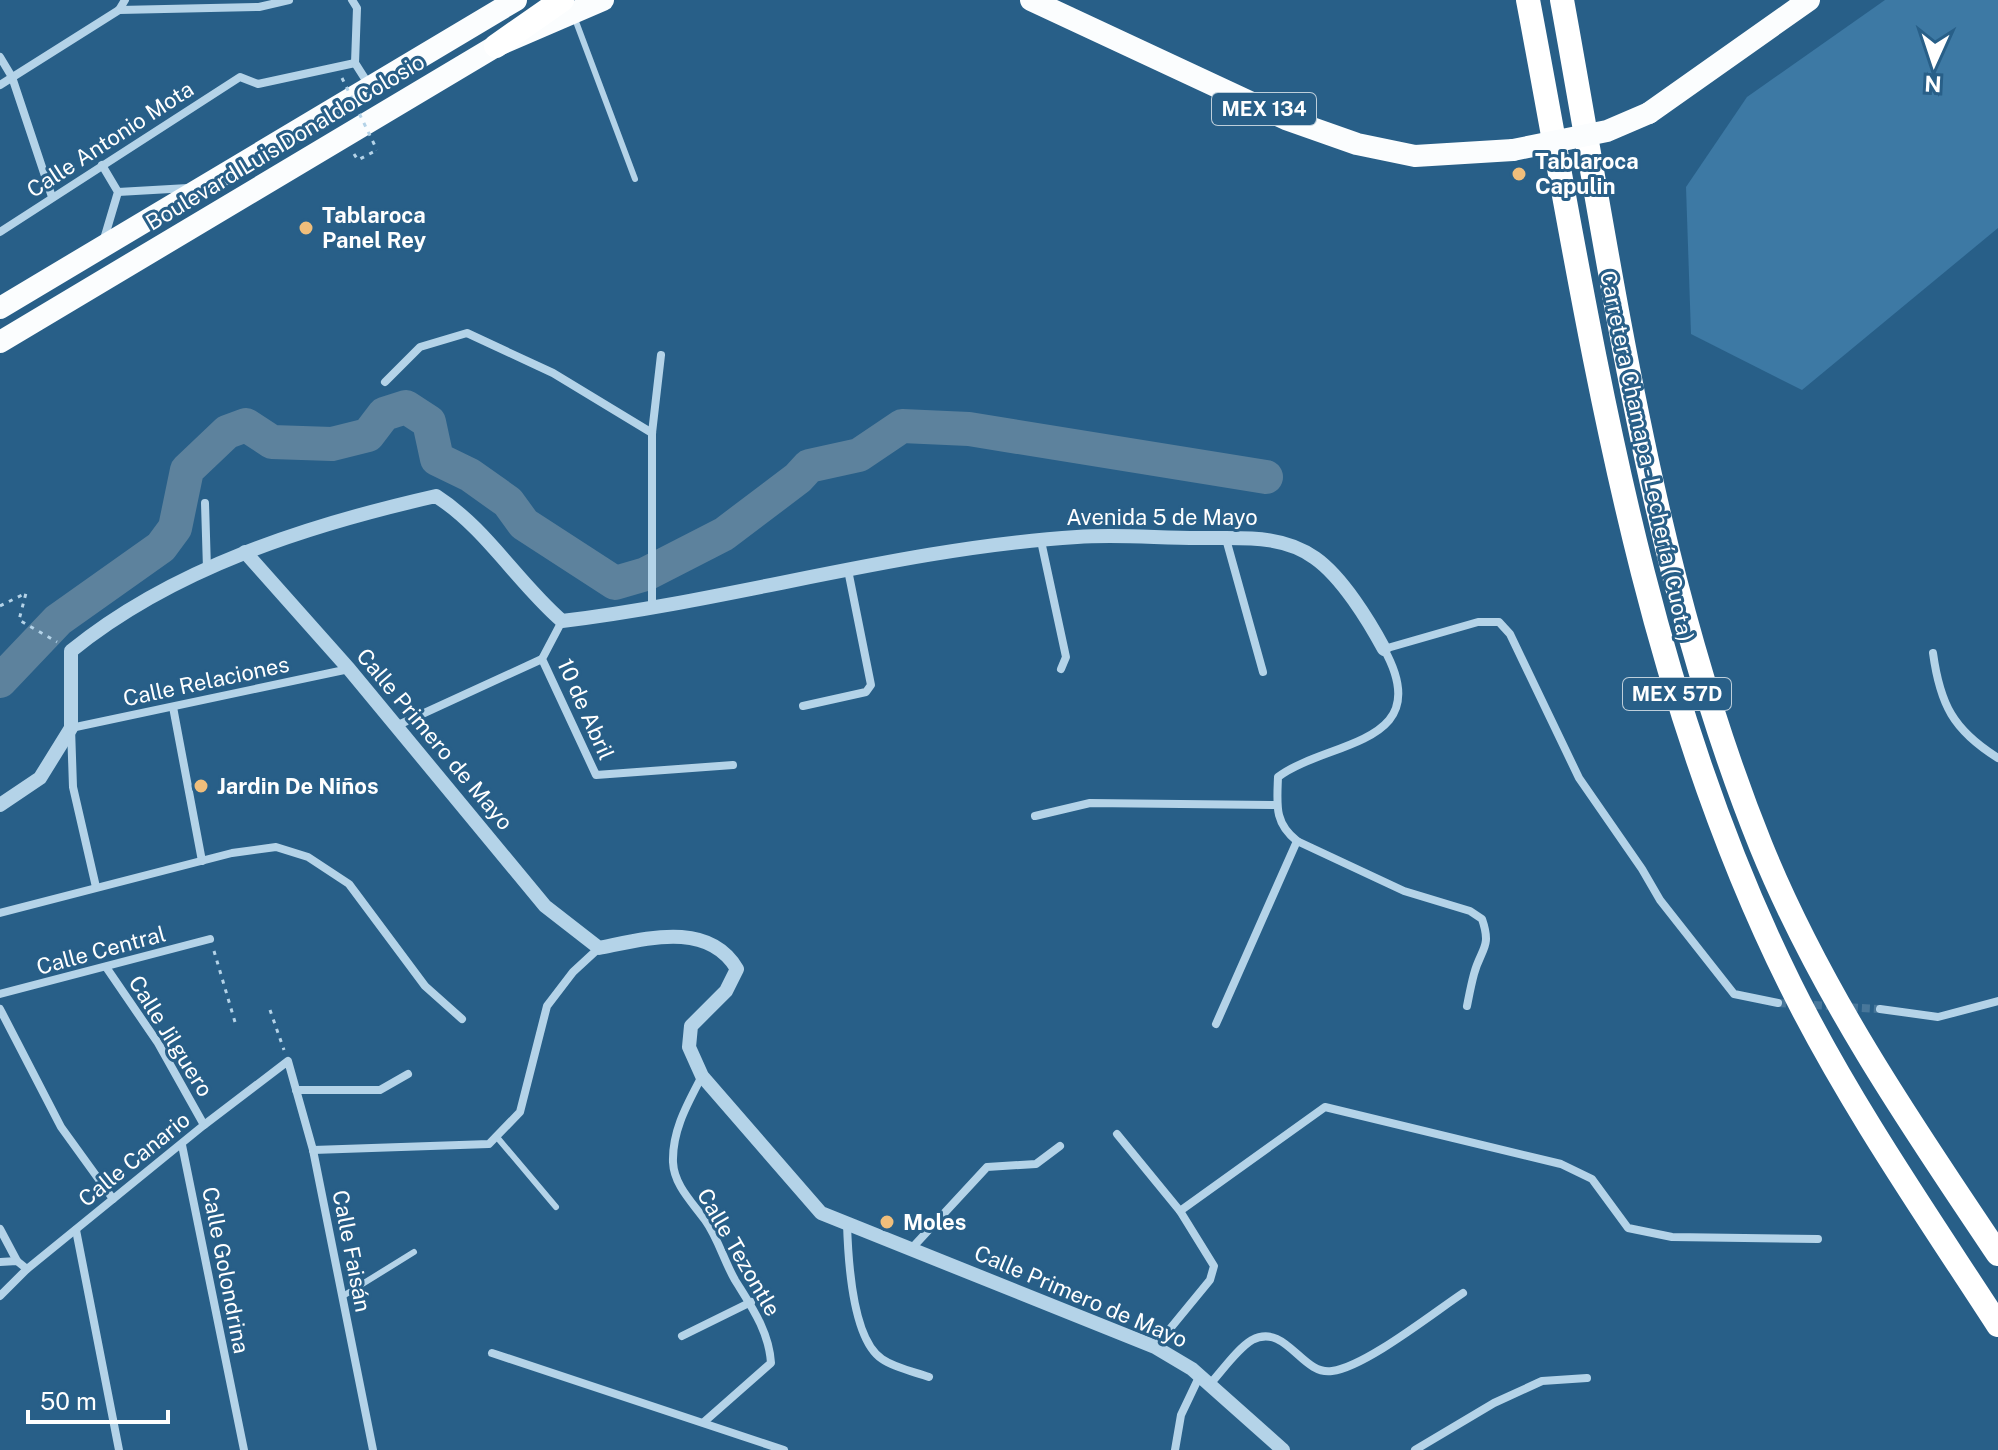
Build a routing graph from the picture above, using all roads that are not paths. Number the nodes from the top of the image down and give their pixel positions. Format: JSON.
{"nodes":[{"id":1,"x":113,"y":0,"type":"edge"},
{"id":2,"x":125,"y":0,"type":"edge"},
{"id":3,"x":289,"y":0,"type":"edge"},
{"id":4,"x":352,"y":0,"type":"edge"},
{"id":5,"x":516,"y":0,"type":"edge"},
{"id":6,"x":603,"y":0,"type":"edge"},
{"id":7,"x":1031,"y":0,"type":"edge"},
{"id":8,"x":1528,"y":0,"type":"edge"},
{"id":9,"x":1562,"y":0,"type":"edge"},
{"id":10,"x":1809,"y":0,"type":"edge"},
{"id":11,"x":567,"y":6,"type":"edge"},
{"id":12,"x":119,"y":10,"type":"junction"},
{"id":13,"x":496,"y":46,"type":"joint"},
{"id":14,"x":0,"y":57,"type":"edge"},
{"id":15,"x":355,"y":63,"type":"junction"},
{"id":16,"x":12,"y":77,"type":"junction"},
{"id":17,"x":0,"y":85,"type":"edge"},
{"id":18,"x":369,"y":85,"type":"junction"},
{"id":19,"x":102,"y":165,"type":"junction"},
{"id":20,"x":635,"y":179,"type":"dead end"},
{"id":21,"x":203,"y":188,"type":"junction"},
{"id":22,"x":118,"y":192,"type":"junction"},
{"id":23,"x":52,"y":197,"type":"junction"},
{"id":24,"x":0,"y":232,"type":"edge"},
{"id":25,"x":101,"y":247,"type":"junction"},
{"id":26,"x":0,"y":308,"type":"edge"},
{"id":27,"x":0,"y":342,"type":"edge"},
{"id":28,"x":661,"y":355,"type":"dead end"},
{"id":29,"x":385,"y":382,"type":"dead end"},
{"id":30,"x":652,"y":433,"type":"junction"},
{"id":31,"x":205,"y":503,"type":"dead end"},
{"id":32,"x":1226,"y":539,"type":"junction"},
{"id":33,"x":1041,"y":541,"type":"junction"},
{"id":34,"x":245,"y":552,"type":"junction"},
{"id":35,"x":207,"y":569,"type":"junction"},
{"id":36,"x":848,"y":570,"type":"junction"},
{"id":37,"x":652,"y":609,"type":"junction"},
{"id":38,"x":562,"y":621,"type":"junction"},
{"id":39,"x":1384,"y":649,"type":"junction"},
{"id":40,"x":1933,"y":653,"type":"dead end"},
{"id":41,"x":542,"y":659,"type":"junction"},
{"id":42,"x":349,"y":669,"type":"junction"},
{"id":43,"x":1061,"y":669,"type":"dead end"},
{"id":44,"x":1263,"y":672,"type":"dead end"},
{"id":45,"x":803,"y":706,"type":"dead end"},
{"id":46,"x":173,"y":707,"type":"junction"},
{"id":47,"x":396,"y":726,"type":"junction"},
{"id":48,"x":71,"y":728,"type":"junction"},
{"id":49,"x":1998,"y":758,"type":"edge"},
{"id":50,"x":733,"y":765,"type":"dead end"},
{"id":51,"x":0,"y":805,"type":"edge"},
{"id":52,"x":1277,"y":805,"type":"junction"},
{"id":53,"x":1035,"y":816,"type":"dead end"},
{"id":54,"x":1297,"y":841,"type":"junction"},
{"id":55,"x":202,"y":861,"type":"junction"},
{"id":56,"x":96,"y":887,"type":"junction"},
{"id":57,"x":0,"y":913,"type":"edge"},
{"id":58,"x":210,"y":939,"type":"road end"},
{"id":59,"x":599,"y":948,"type":"junction"},
{"id":60,"x":106,"y":967,"type":"junction"},
{"id":61,"x":0,"y":994,"type":"edge"},
{"id":62,"x":1998,"y":1001,"type":"edge"},
{"id":63,"x":1778,"y":1003,"type":"tunnel mouth"},
{"id":64,"x":1467,"y":1006,"type":"dead end"},
{"id":65,"x":0,"y":1009,"type":"edge"},
{"id":66,"x":1880,"y":1009,"type":"tunnel mouth"},
{"id":67,"x":462,"y":1019,"type":"dead end"},
{"id":68,"x":1216,"y":1024,"type":"dead end"},
{"id":69,"x":288,"y":1061,"type":"joint"},
{"id":70,"x":408,"y":1074,"type":"dead end"},
{"id":71,"x":702,"y":1076,"type":"junction"},
{"id":72,"x":296,"y":1090,"type":"junction"},
{"id":73,"x":204,"y":1125,"type":"junction"},
{"id":74,"x":1117,"y":1134,"type":"dead end"},
{"id":75,"x":496,"y":1136,"type":"junction"},
{"id":76,"x":182,"y":1145,"type":"junction"},
{"id":77,"x":1060,"y":1146,"type":"dead end"},
{"id":78,"x":313,"y":1150,"type":"junction"},
{"id":79,"x":113,"y":1199,"type":"junction"},
{"id":80,"x":556,"y":1207,"type":"dead end"},
{"id":81,"x":1180,"y":1211,"type":"junction"},
{"id":82,"x":847,"y":1223,"type":"junction"},
{"id":83,"x":0,"y":1229,"type":"edge"},
{"id":84,"x":76,"y":1230,"type":"junction"},
{"id":85,"x":1818,"y":1239,"type":"dead end"},
{"id":86,"x":912,"y":1248,"type":"junction"},
{"id":87,"x":414,"y":1252,"type":"dead end"},
{"id":88,"x":1998,"y":1254,"type":"edge"},
{"id":89,"x":17,"y":1261,"type":"junction"},
{"id":90,"x":0,"y":1262,"type":"edge"},
{"id":91,"x":27,"y":1269,"type":"junction"},
{"id":92,"x":1463,"y":1293,"type":"dead end"},
{"id":93,"x":0,"y":1296,"type":"edge"},
{"id":94,"x":343,"y":1296,"type":"junction"},
{"id":95,"x":751,"y":1302,"type":"junction"},
{"id":96,"x":1998,"y":1325,"type":"edge"},
{"id":97,"x":682,"y":1336,"type":"dead end"},
{"id":98,"x":1155,"y":1347,"type":"junction"},
{"id":99,"x":492,"y":1353,"type":"dead end"},
{"id":100,"x":929,"y":1377,"type":"dead end"},
{"id":101,"x":1587,"y":1378,"type":"dead end"},
{"id":102,"x":1205,"y":1380,"type":"junction"},
{"id":103,"x":704,"y":1422,"type":"junction"},
{"id":104,"x":119,"y":1450,"type":"edge"},
{"id":105,"x":244,"y":1450,"type":"edge"},
{"id":106,"x":373,"y":1450,"type":"edge"},
{"id":107,"x":784,"y":1450,"type":"edge"},
{"id":108,"x":1175,"y":1450,"type":"edge"},
{"id":109,"x":1283,"y":1450,"type":"edge"},
{"id":110,"x":1415,"y":1450,"type":"edge"}],
"edges":[{"from":1,"to":12,"type":"street"},
{"from":2,"to":12,"type":"street"},
{"from":3,"to":12,"type":"street"},
{"from":4,"to":15,"type":"street"},
{"from":5,"to":18,"type":"highway","name":"Boulevard Luis Donaldo Colosio"},
{"from":6,"to":11,"type":"highway"},
{"from":7,"to":10,"type":"highway","number":"MEX 134","bridge":true},
{"from":8,"to":96,"type":"highway","name":"Carretera Chamapa - Lechería (Cuota)","number":"MEX 57D"},
{"from":9,"to":88,"type":"highway","name":"Carretera Chamapa - Lechería (Cuota)","number":"MEX 57D"},
{"from":11,"to":13,"type":"highway"},
{"from":11,"to":20,"type":"lane"},
{"from":12,"to":16,"type":"street"},
{"from":13,"to":27,"type":"highway","name":"Boulevard Luis Donaldo Colosio"},
{"from":14,"to":16,"type":"street"},
{"from":15,"to":18,"type":"street"},
{"from":15,"to":19,"type":"street","name":"Calle Antonio Mota"},
{"from":16,"to":17,"type":"street"},
{"from":16,"to":23,"type":"street"},
{"from":18,"to":21,"type":"highway","name":"Boulevard Luis Donaldo Colosio"},
{"from":19,"to":22,"type":"street"},
{"from":19,"to":23,"type":"street","name":"Calle Antonio Mota"},
{"from":21,"to":22,"type":"street"},
{"from":21,"to":25,"type":"highway","name":"Boulevard Luis Donaldo Colosio"},
{"from":22,"to":25,"type":"street"},
{"from":23,"to":24,"type":"street","name":"Calle Antonio Mota"},
{"from":25,"to":26,"type":"highway","name":"Boulevard Luis Donaldo Colosio"},
{"from":28,"to":30,"type":"street"},
{"from":29,"to":30,"type":"street"},
{"from":30,"to":37,"type":"street"},
{"from":31,"to":35,"type":"street"},
{"from":32,"to":33,"type":"street","name":"Avenida 5 de Mayo"},
{"from":32,"to":39,"type":"street","name":"Avenida 5 de Mayo"},
{"from":32,"to":44,"type":"street"},
{"from":33,"to":36,"type":"street","name":"Avenida 5 de Mayo"},
{"from":33,"to":43,"type":"street"},
{"from":34,"to":35,"type":"street"},
{"from":34,"to":38,"type":"street"},
{"from":34,"to":42,"type":"street","name":"Calle Primero de Mayo"},
{"from":35,"to":48,"type":"street"},
{"from":36,"to":37,"type":"street","name":"Avenida 5 de Mayo"},
{"from":36,"to":45,"type":"street"},
{"from":37,"to":38,"type":"street","name":"Avenida 5 de Mayo"},
{"from":38,"to":41,"type":"street","name":"10 de Abril"},
{"from":39,"to":52,"type":"street","name":"Avenida 5 de Mayo"},
{"from":39,"to":63,"type":"street"},
{"from":40,"to":49,"type":"street"},
{"from":41,"to":47,"type":"street"},
{"from":41,"to":50,"type":"street","name":"10 de Abril"},
{"from":42,"to":46,"type":"street","name":"Calle Relaciones"},
{"from":42,"to":47,"type":"street","name":"Calle Primero de Mayo"},
{"from":46,"to":48,"type":"street","name":"Calle Relaciones"},
{"from":46,"to":55,"type":"street"},
{"from":47,"to":59,"type":"street","name":"Calle Primero de Mayo"},
{"from":48,"to":51,"type":"street"},
{"from":48,"to":56,"type":"street"},
{"from":52,"to":53,"type":"street"},
{"from":52,"to":54,"type":"street"},
{"from":54,"to":64,"type":"street"},
{"from":54,"to":68,"type":"street"},
{"from":55,"to":56,"type":"street"},
{"from":55,"to":67,"type":"street"},
{"from":56,"to":57,"type":"street"},
{"from":58,"to":60,"type":"street","name":"Calle Central"},
{"from":59,"to":71,"type":"street","name":"Calle Primero de Mayo"},
{"from":59,"to":75,"type":"street"},
{"from":60,"to":61,"type":"street","name":"Calle Central"},
{"from":60,"to":73,"type":"street","name":"Calle Jilguero"},
{"from":62,"to":66,"type":"street"},
{"from":65,"to":79,"type":"street"},
{"from":69,"to":72,"type":"street","name":"Calle Faisán"},
{"from":69,"to":73,"type":"street","name":"Calle Canario"},
{"from":70,"to":72,"type":"street"},
{"from":71,"to":82,"type":"street","name":"Calle Primero de Mayo"},
{"from":71,"to":95,"type":"street","name":"Calle Tezontle"},
{"from":72,"to":78,"type":"street","name":"Calle Faisán"},
{"from":73,"to":76,"type":"street","name":"Calle Canario"},
{"from":74,"to":81,"type":"street"},
{"from":75,"to":78,"type":"street"},
{"from":75,"to":80,"type":"lane"},
{"from":76,"to":79,"type":"street","name":"Calle Canario"},
{"from":76,"to":105,"type":"street","name":"Calle Golondrina"},
{"from":77,"to":86,"type":"street"},
{"from":78,"to":94,"type":"street","name":"Calle Faisán"},
{"from":79,"to":84,"type":"street","name":"Calle Canario"},
{"from":81,"to":85,"type":"street"},
{"from":81,"to":98,"type":"street"},
{"from":82,"to":86,"type":"street","name":"Calle Primero de Mayo"},
{"from":82,"to":100,"type":"street"},
{"from":83,"to":89,"type":"street"},
{"from":84,"to":91,"type":"street","name":"Calle Canario"},
{"from":84,"to":104,"type":"street"},
{"from":86,"to":98,"type":"street","name":"Calle Primero de Mayo"},
{"from":87,"to":94,"type":"lane"},
{"from":89,"to":90,"type":"street"},
{"from":89,"to":91,"type":"street"},
{"from":91,"to":93,"type":"street","name":"Calle Canario"},
{"from":92,"to":102,"type":"street"},
{"from":94,"to":106,"type":"street","name":"Calle Faisán"},
{"from":95,"to":97,"type":"street"},
{"from":95,"to":103,"type":"street","name":"Calle Tezontle"},
{"from":98,"to":102,"type":"street","name":"Calle Primero de Mayo"},
{"from":99,"to":103,"type":"street"},
{"from":101,"to":110,"type":"street"},
{"from":102,"to":108,"type":"street"},
{"from":102,"to":109,"type":"street","name":"Calle Primero de Mayo"},
{"from":103,"to":107,"type":"street"}]}
